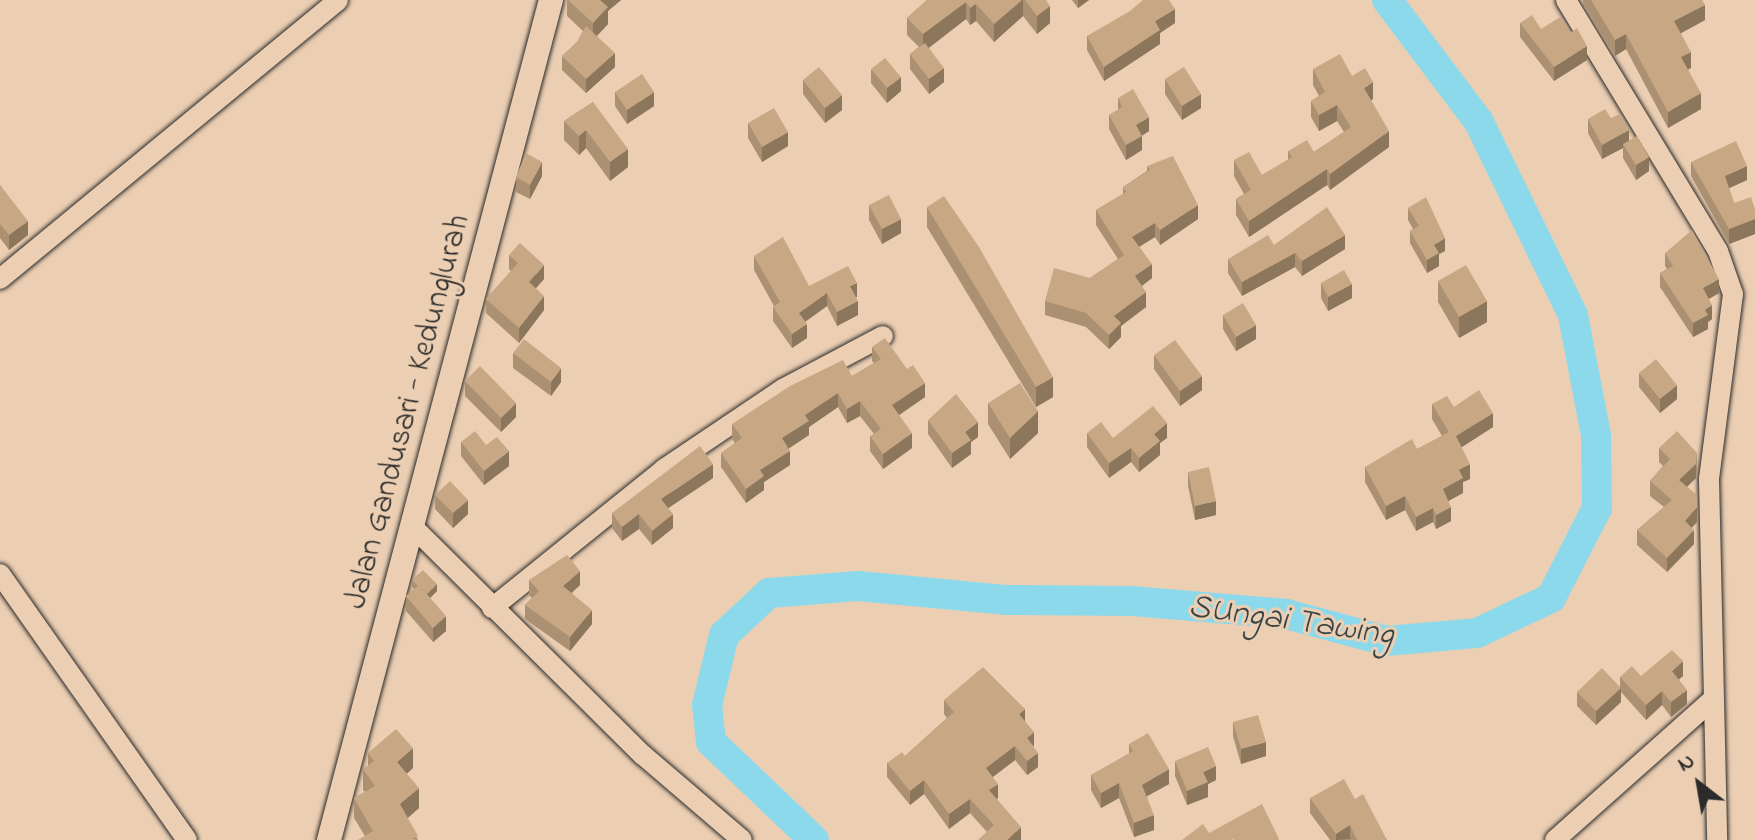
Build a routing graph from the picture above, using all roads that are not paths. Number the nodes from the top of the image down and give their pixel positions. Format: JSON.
{"nodes":[{"id":1,"x":338,"y":0,"type":"edge"},
{"id":2,"x":551,"y":0,"type":"edge"},
{"id":3,"x":1566,"y":0,"type":"edge"},
{"id":4,"x":0,"y":279,"type":"edge"},
{"id":5,"x":883,"y":336,"type":"edge"},
{"id":6,"x":411,"y":525,"type":"junction"},
{"id":7,"x":0,"y":574,"type":"edge"},
{"id":8,"x":492,"y":608,"type":"junction"},
{"id":9,"x":1710,"y":702,"type":"junction"},
{"id":10,"x":187,"y":840,"type":"edge"},
{"id":11,"x":329,"y":840,"type":"edge"},
{"id":12,"x":742,"y":840,"type":"edge"},
{"id":13,"x":1555,"y":840,"type":"edge"},
{"id":14,"x":1717,"y":840,"type":"edge"}],
"edges":[{"from":1,"to":4,"type":"street"},
{"from":2,"to":6,"type":"street","name":"Jalan Gandusari - Kedunglurah"},
{"from":3,"to":9,"type":"street"},
{"from":5,"to":8,"type":"street"},
{"from":6,"to":8,"type":"street"},
{"from":6,"to":11,"type":"street","name":"Jalan Gandusari - Kedunglurah"},
{"from":7,"to":10,"type":"street"},
{"from":8,"to":12,"type":"street"},
{"from":9,"to":13,"type":"street"},
{"from":9,"to":14,"type":"street"}]}
